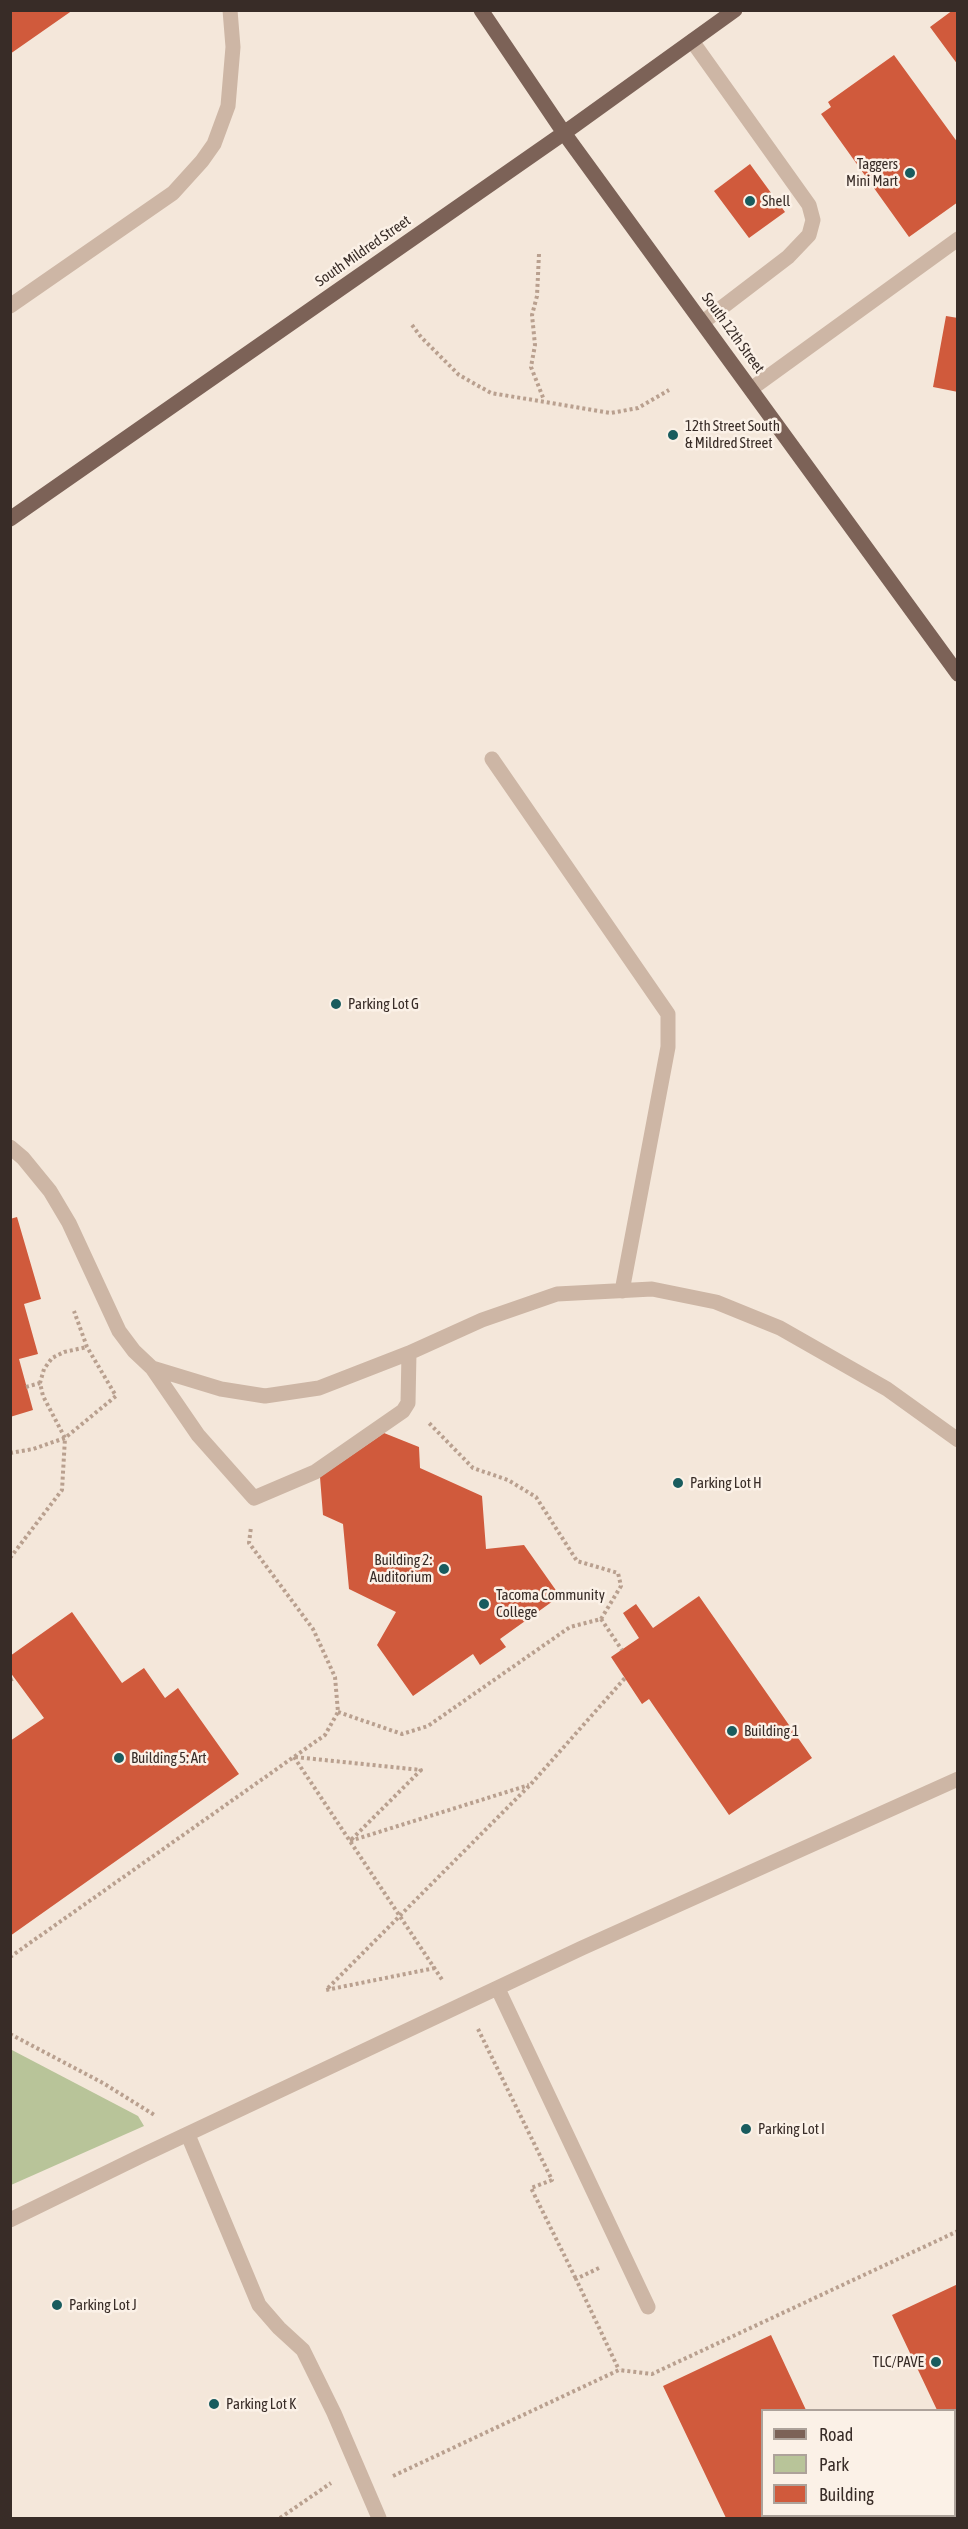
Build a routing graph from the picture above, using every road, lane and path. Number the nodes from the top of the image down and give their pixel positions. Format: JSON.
{"nodes":[{"id":1,"x":230,"y":10,"type":"edge"},
{"id":2,"x":481,"y":10,"type":"edge"},
{"id":3,"x":735,"y":10,"type":"edge"},
{"id":4,"x":692,"y":41,"type":"junction"},
{"id":5,"x":564,"y":133,"type":"junction"},
{"id":6,"x":957,"y":239,"type":"edge"},
{"id":7,"x":540,"y":254,"type":"dead end"},
{"id":8,"x":10,"y":306,"type":"edge"},
{"id":9,"x":703,"y":322,"type":"junction"},
{"id":10,"x":412,"y":325,"type":"dead end"},
{"id":11,"x":751,"y":388,"type":"junction"},
{"id":12,"x":669,"y":390,"type":"dead end"},
{"id":13,"x":544,"y":400,"type":"junction"},
{"id":14,"x":10,"y":519,"type":"edge"},
{"id":15,"x":957,"y":674,"type":"edge"},
{"id":16,"x":492,"y":759,"type":"dead end"},
{"id":17,"x":10,"y":1147,"type":"edge"},
{"id":18,"x":622,"y":1291,"type":"junction"},
{"id":19,"x":87,"y":1347,"type":"dead end"},
{"id":20,"x":409,"y":1353,"type":"junction"},
{"id":21,"x":152,"y":1368,"type":"junction"},
{"id":22,"x":40,"y":1383,"type":"junction"},
{"id":23,"x":26,"y":1387,"type":"dead end"},
{"id":24,"x":116,"y":1396,"type":"dead end"},
{"id":25,"x":408,"y":1402,"type":"junction"},
{"id":26,"x":65,"y":1438,"type":"junction"},
{"id":27,"x":957,"y":1440,"type":"edge"},
{"id":28,"x":10,"y":1453,"type":"edge"},
{"id":29,"x":254,"y":1498,"type":"junction"},
{"id":30,"x":10,"y":1558,"type":"edge"},
{"id":31,"x":601,"y":1619,"type":"junction"},
{"id":32,"x":622,"y":1650,"type":"dead end"},
{"id":33,"x":625,"y":1678,"type":"dead end"},
{"id":34,"x":339,"y":1712,"type":"junction"},
{"id":35,"x":294,"y":1757,"type":"junction"},
{"id":36,"x":957,"y":1779,"type":"edge"},
{"id":37,"x":531,"y":1784,"type":"junction"},
{"id":38,"x":350,"y":1841,"type":"junction"},
{"id":39,"x":400,"y":1916,"type":"junction"},
{"id":40,"x":10,"y":1957,"type":"edge"},
{"id":41,"x":435,"y":1968,"type":"junction"},
{"id":42,"x":445,"y":1985,"type":"dead end"},
{"id":43,"x":498,"y":1989,"type":"junction"},
{"id":44,"x":476,"y":2026,"type":"dead end"},
{"id":45,"x":10,"y":2034,"type":"edge"},
{"id":46,"x":188,"y":2135,"type":"junction"},
{"id":47,"x":10,"y":2220,"type":"edge"},
{"id":48,"x":957,"y":2230,"type":"edge"},
{"id":49,"x":624,"y":2256,"type":"junction"},
{"id":50,"x":576,"y":2279,"type":"junction"},
{"id":51,"x":648,"y":2307,"type":"dead end"},
{"id":52,"x":619,"y":2370,"type":"junction"},
{"id":53,"x":339,"y":2477,"type":"dead end"},
{"id":54,"x":388,"y":2478,"type":"dead end"},
{"id":55,"x":280,"y":2518,"type":"edge"},
{"id":56,"x":379,"y":2518,"type":"edge"}],
"edges":[{"from":1,"to":8,"type":"lane"},
{"from":2,"to":5,"type":"main road","name":"South 12th Street"},
{"from":3,"to":4,"type":"main road","name":"South Mildred Street"},
{"from":4,"to":5,"type":"main road","name":"South Mildred Street"},
{"from":4,"to":9,"type":"lane"},
{"from":5,"to":9,"type":"main road","name":"South 12th Street"},
{"from":5,"to":14,"type":"main road","name":"South Mildred Street"},
{"from":6,"to":11,"type":"lane"},
{"from":7,"to":13,"type":"path"},
{"from":9,"to":11,"type":"main road","name":"South 12th Street"},
{"from":10,"to":13,"type":"path"},
{"from":11,"to":15,"type":"main road","name":"South 12th Street"},
{"from":12,"to":13,"type":"path"},
{"from":16,"to":18,"type":"lane"},
{"from":17,"to":21,"type":"lane"},
{"from":18,"to":20,"type":"lane"},
{"from":18,"to":27,"type":"lane"},
{"from":19,"to":22,"type":"path"},
{"from":20,"to":21,"type":"lane"},
{"from":20,"to":25,"type":"lane"},
{"from":21,"to":29,"type":"lane"},
{"from":22,"to":23,"type":"path"},
{"from":22,"to":26,"type":"path"},
{"from":24,"to":26,"type":"path"},
{"from":25,"to":29,"type":"lane"},
{"from":25,"to":31,"type":"path"},
{"from":26,"to":28,"type":"path"},
{"from":26,"to":30,"type":"path"},
{"from":29,"to":34,"type":"path"},
{"from":31,"to":32,"type":"path"},
{"from":31,"to":34,"type":"path"},
{"from":33,"to":37,"type":"path"},
{"from":34,"to":35,"type":"path"},
{"from":35,"to":38,"type":"path"},
{"from":35,"to":38,"type":"path"},
{"from":35,"to":40,"type":"path"},
{"from":36,"to":43,"type":"lane"},
{"from":37,"to":38,"type":"path"},
{"from":37,"to":39,"type":"path"},
{"from":38,"to":39,"type":"path"},
{"from":39,"to":41,"type":"path"},
{"from":39,"to":41,"type":"path"},
{"from":41,"to":42,"type":"path"},
{"from":43,"to":46,"type":"lane"},
{"from":43,"to":49,"type":"lane"},
{"from":44,"to":50,"type":"path"},
{"from":45,"to":46,"type":"path"},
{"from":46,"to":47,"type":"lane"},
{"from":46,"to":56,"type":"lane"},
{"from":48,"to":52,"type":"path"},
{"from":49,"to":50,"type":"path"},
{"from":49,"to":51,"type":"lane"},
{"from":50,"to":52,"type":"path"},
{"from":52,"to":54,"type":"path"},
{"from":53,"to":55,"type":"path"}]}
